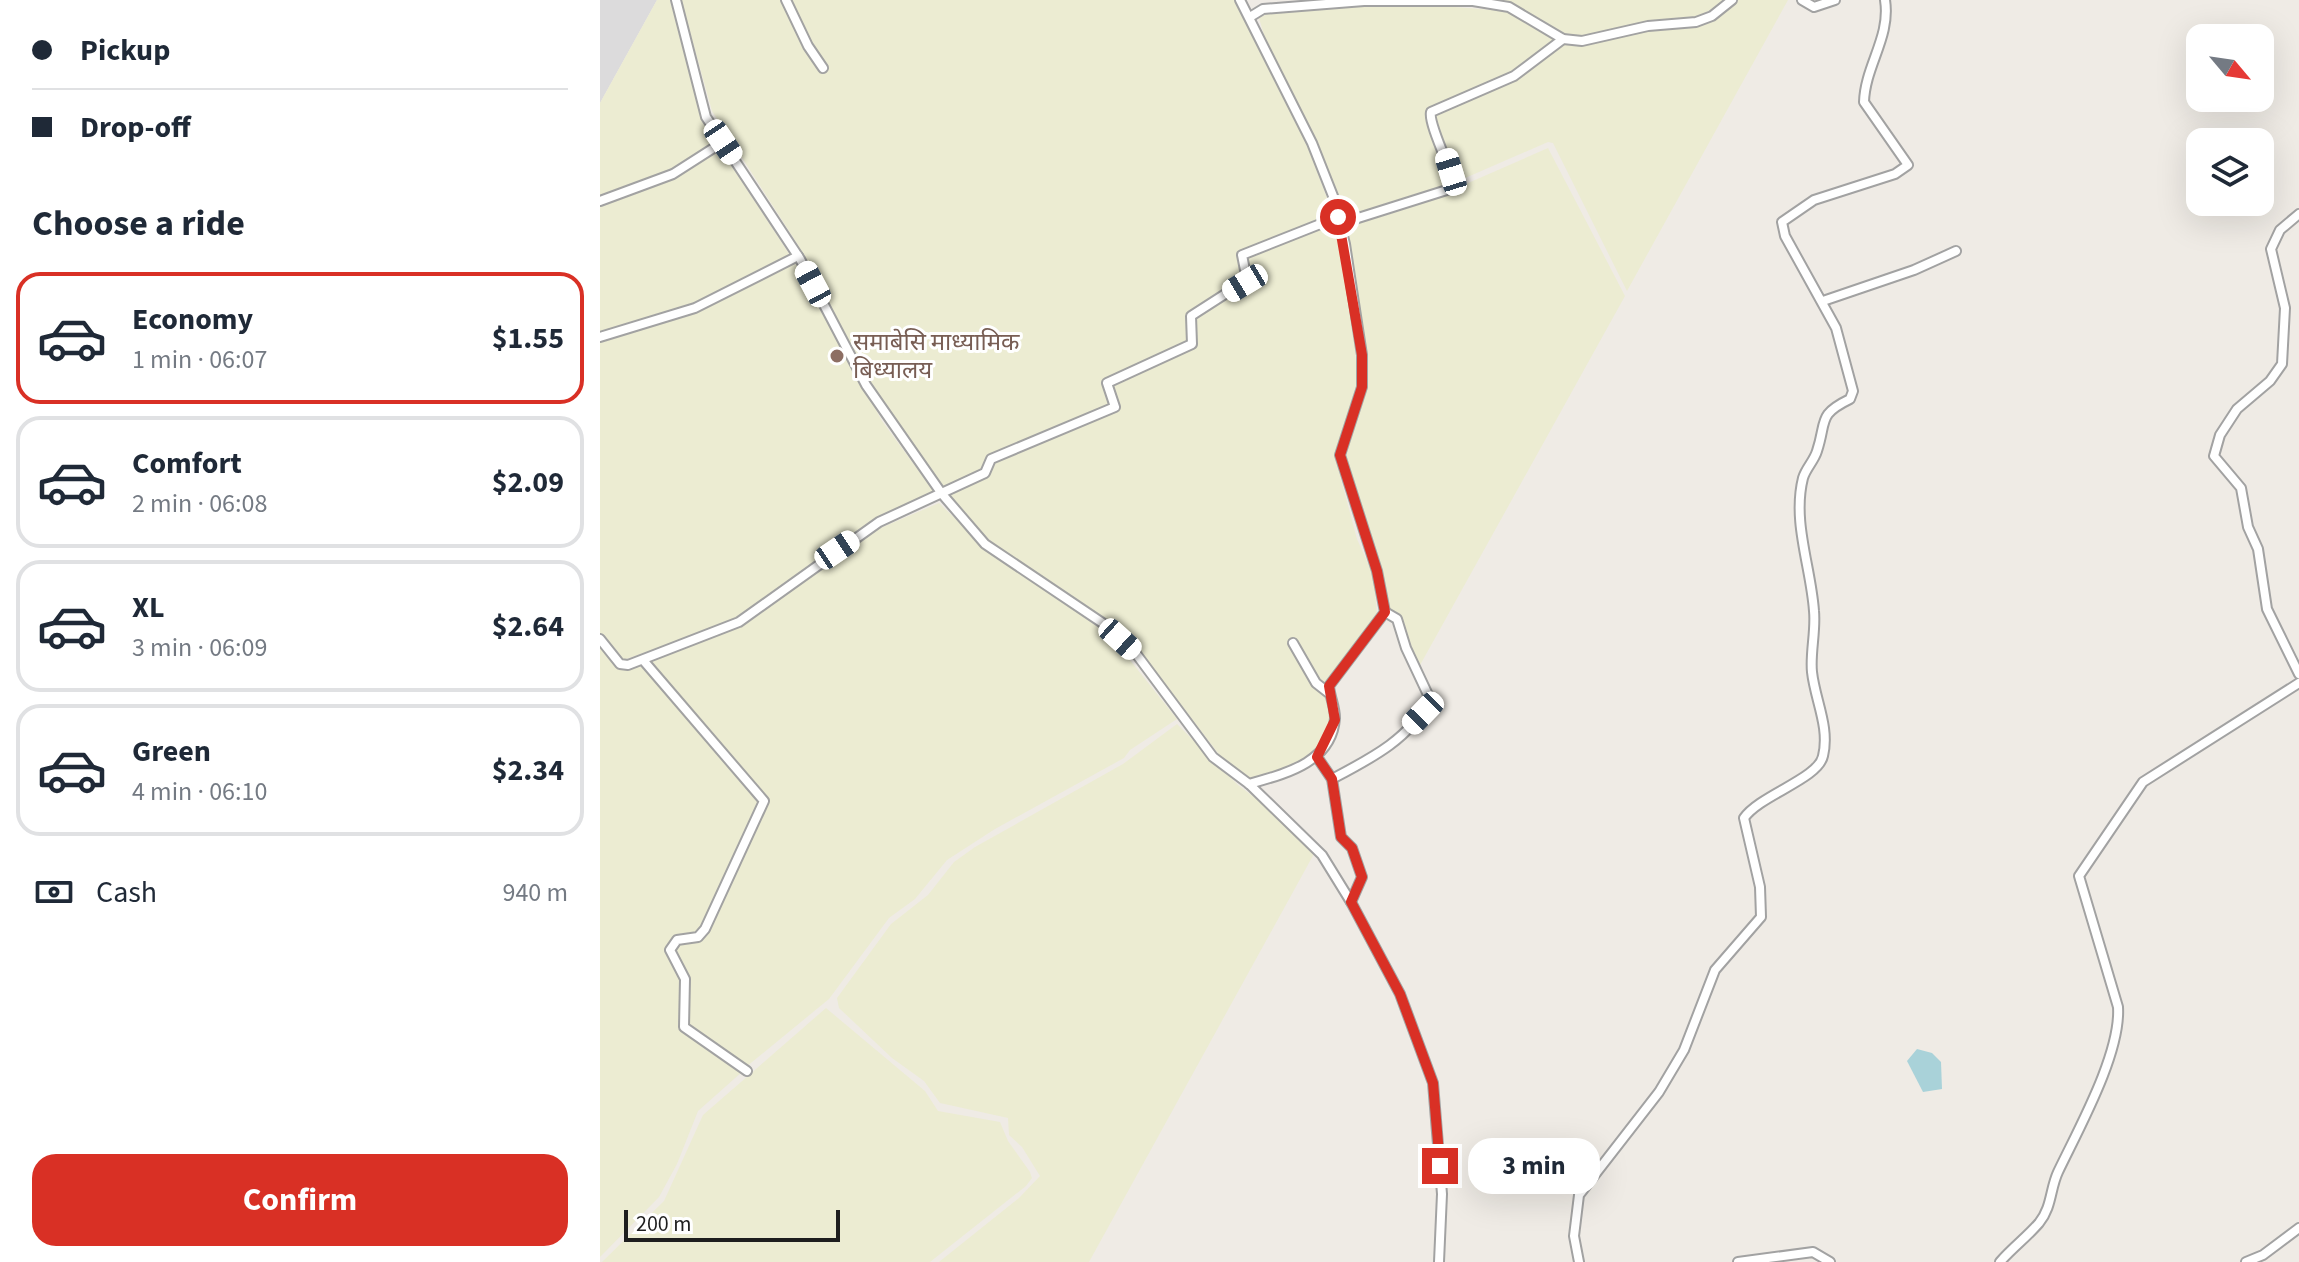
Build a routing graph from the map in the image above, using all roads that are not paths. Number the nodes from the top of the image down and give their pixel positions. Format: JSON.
{"nodes":[{"id":1,"x":676,"y":0,"type":"edge"},
{"id":2,"x":786,"y":0,"type":"edge"},
{"id":3,"x":1240,"y":0,"type":"edge"},
{"id":4,"x":1732,"y":0,"type":"edge"},
{"id":5,"x":1802,"y":0,"type":"edge"},
{"id":6,"x":1835,"y":0,"type":"edge"},
{"id":7,"x":1885,"y":0,"type":"edge"},
{"id":8,"x":1473,"y":1,"type":"edge"},
{"id":9,"x":1250,"y":17,"type":"junction"},
{"id":10,"x":1563,"y":39,"type":"junction"},
{"id":11,"x":823,"y":68,"type":"dead end"},
{"id":12,"x":723,"y":142,"type":"junction"},
{"id":13,"x":600,"y":201,"type":"edge"},
{"id":14,"x":2299,"y":214,"type":"edge"},
{"id":15,"x":1338,"y":221,"type":"junction"},
{"id":16,"x":1956,"y":251,"type":"dead end"},
{"id":17,"x":798,"y":256,"type":"junction"},
{"id":18,"x":1823,"y":301,"type":"junction"},
{"id":19,"x":600,"y":337,"type":"edge"},
{"id":20,"x":942,"y":494,"type":"junction"},
{"id":21,"x":1385,"y":612,"type":"junction"},
{"id":22,"x":600,"y":639,"type":"edge"},
{"id":23,"x":1293,"y":643,"type":"dead end"},
{"id":24,"x":643,"y":660,"type":"junction"},
{"id":25,"x":2299,"y":674,"type":"edge"},
{"id":26,"x":2299,"y":683,"type":"edge"},
{"id":27,"x":1330,"y":694,"type":"junction"},
{"id":28,"x":1317,"y":757,"type":"junction"},
{"id":29,"x":1332,"y":779,"type":"junction"},
{"id":30,"x":1249,"y":784,"type":"junction"},
{"id":31,"x":1351,"y":902,"type":"junction"},
{"id":32,"x":747,"y":1071,"type":"dead end"},
{"id":33,"x":2299,"y":1228,"type":"edge"},
{"id":34,"x":1439,"y":1262,"type":"edge"},
{"id":35,"x":1579,"y":1262,"type":"edge"},
{"id":36,"x":1738,"y":1262,"type":"edge"},
{"id":37,"x":1830,"y":1262,"type":"edge"},
{"id":38,"x":2000,"y":1262,"type":"edge"},
{"id":39,"x":2246,"y":1262,"type":"edge"}],
"edges":[{"from":1,"to":12,"type":"street"},
{"from":2,"to":11,"type":"street"},
{"from":3,"to":9,"type":"street"},
{"from":4,"to":10,"type":"street"},
{"from":5,"to":6,"type":"street"},
{"from":7,"to":18,"type":"street"},
{"from":8,"to":9,"type":"street"},
{"from":8,"to":10,"type":"street"},
{"from":9,"to":15,"type":"street"},
{"from":10,"to":15,"type":"street"},
{"from":12,"to":13,"type":"street"},
{"from":12,"to":17,"type":"street"},
{"from":14,"to":25,"type":"street"},
{"from":15,"to":20,"type":"street"},
{"from":15,"to":21,"type":"street"},
{"from":16,"to":18,"type":"street"},
{"from":17,"to":19,"type":"street"},
{"from":17,"to":20,"type":"street"},
{"from":18,"to":35,"type":"street"},
{"from":20,"to":24,"type":"street"},
{"from":20,"to":30,"type":"street"},
{"from":21,"to":27,"type":"street"},
{"from":21,"to":29,"type":"street"},
{"from":22,"to":24,"type":"street"},
{"from":23,"to":27,"type":"street"},
{"from":24,"to":32,"type":"street"},
{"from":26,"to":38,"type":"street"},
{"from":27,"to":28,"type":"street"},
{"from":28,"to":29,"type":"street"},
{"from":28,"to":30,"type":"street"},
{"from":29,"to":31,"type":"street"},
{"from":30,"to":31,"type":"street"},
{"from":31,"to":34,"type":"street"},
{"from":33,"to":39,"type":"street"},
{"from":36,"to":37,"type":"street"}]}
